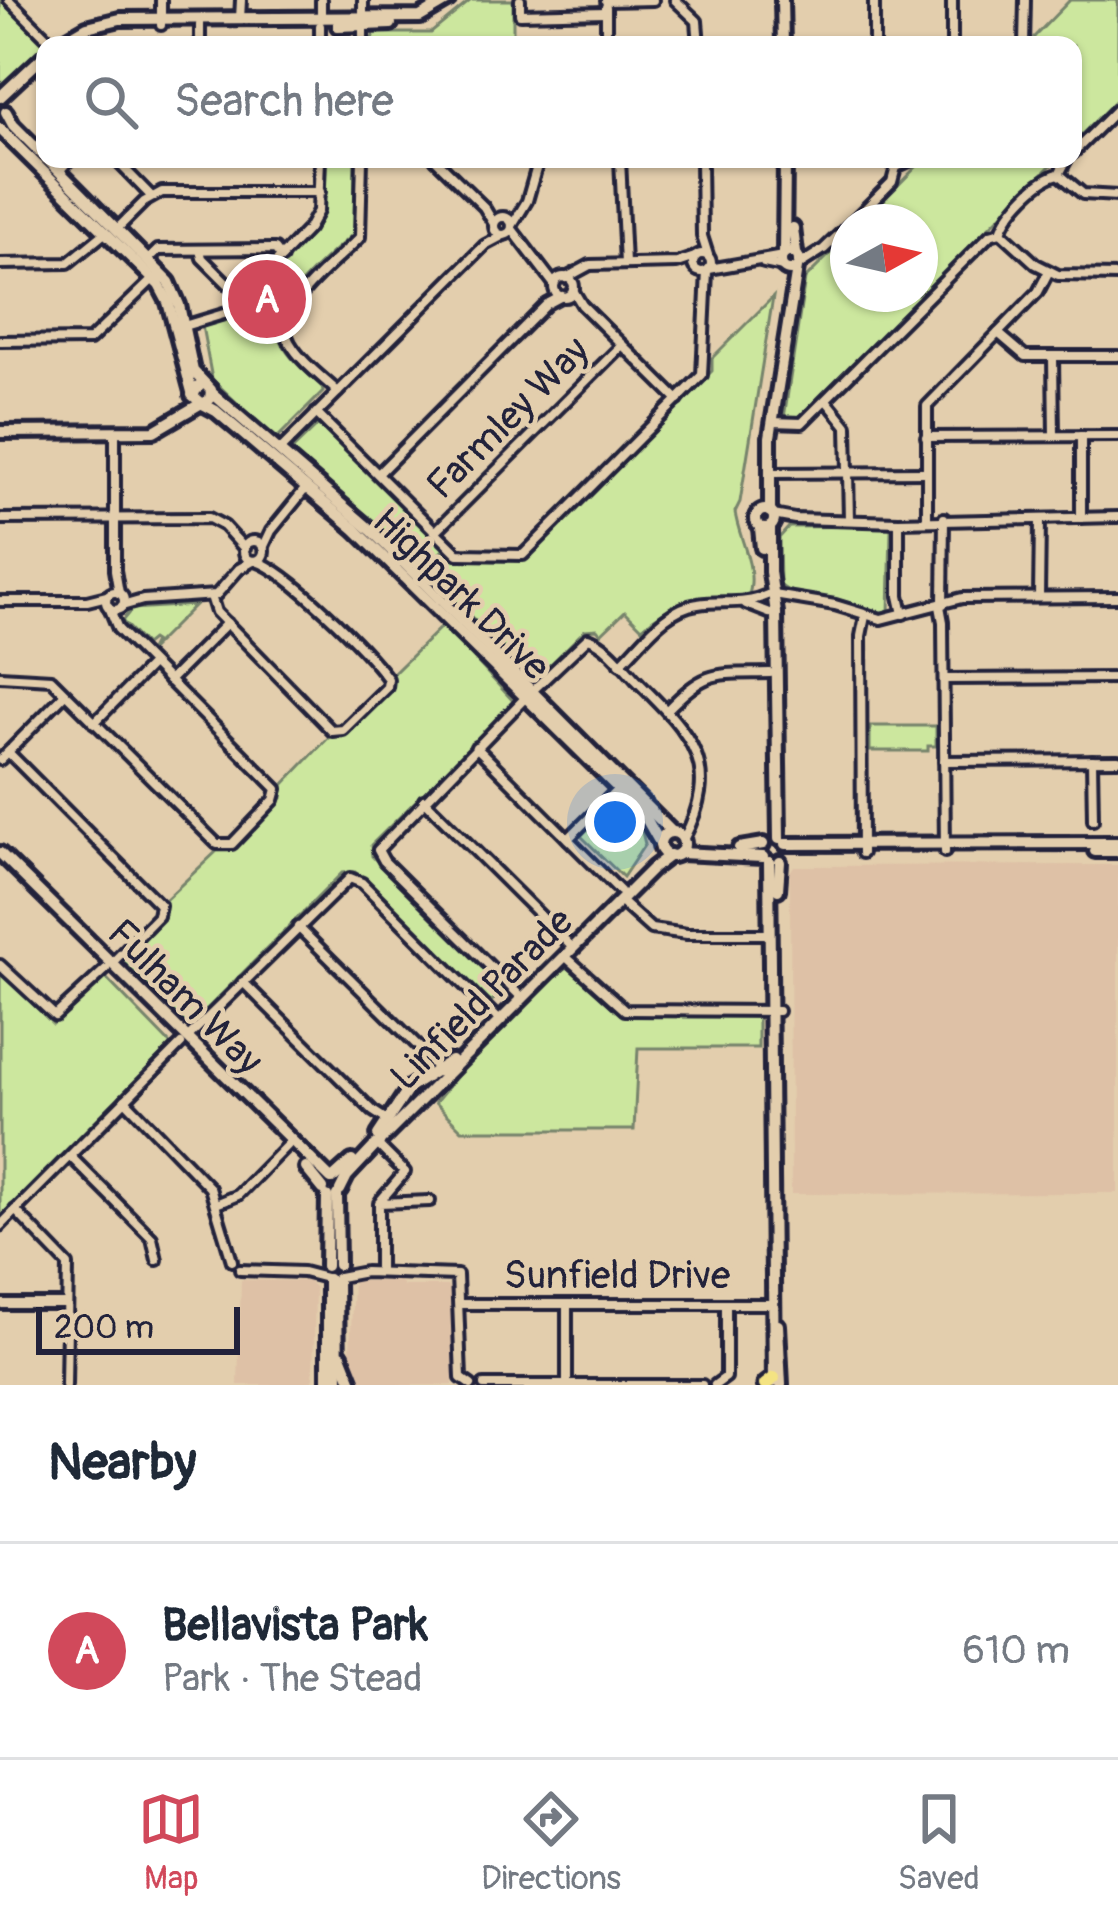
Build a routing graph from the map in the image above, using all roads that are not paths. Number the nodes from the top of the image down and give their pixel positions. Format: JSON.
{"nodes":[{"id":1,"x":9,"y":0,"type":"edge"},
{"id":2,"x":161,"y":0,"type":"edge"},
{"id":3,"x":241,"y":0,"type":"edge"},
{"id":4,"x":321,"y":0,"type":"edge"},
{"id":5,"x":363,"y":0,"type":"edge"},
{"id":6,"x":449,"y":0,"type":"edge"},
{"id":7,"x":459,"y":0,"type":"edge"},
{"id":8,"x":520,"y":0,"type":"edge"},
{"id":9,"x":653,"y":0,"type":"edge"},
{"id":10,"x":675,"y":0,"type":"edge"},
{"id":11,"x":785,"y":0,"type":"edge"},
{"id":12,"x":874,"y":0,"type":"edge"},
{"id":13,"x":952,"y":0,"type":"edge"},
{"id":14,"x":1024,"y":0,"type":"edge"},
{"id":15,"x":606,"y":4,"type":"edge"},
{"id":16,"x":240,"y":19,"type":"junction"},
{"id":17,"x":161,"y":22,"type":"junction"},
{"id":18,"x":321,"y":22,"type":"junction"},
{"id":19,"x":363,"y":22,"type":"junction"},
{"id":20,"x":200,"y":25,"type":"junction"},
{"id":21,"x":46,"y":36,"type":"edge"},
{"id":22,"x":74,"y":36,"type":"edge"},
{"id":23,"x":89,"y":36,"type":"edge"},
{"id":24,"x":200,"y":36,"type":"edge"},
{"id":25,"x":320,"y":36,"type":"edge"},
{"id":26,"x":363,"y":36,"type":"edge"},
{"id":27,"x":606,"y":36,"type":"edge"},
{"id":28,"x":698,"y":36,"type":"edge"},
{"id":29,"x":786,"y":36,"type":"edge"},
{"id":30,"x":874,"y":36,"type":"edge"},
{"id":31,"x":952,"y":36,"type":"edge"},
{"id":32,"x":1024,"y":36,"type":"edge"},
{"id":33,"x":36,"y":68,"type":"edge"},
{"id":34,"x":36,"y":75,"type":"edge"},
{"id":35,"x":1118,"y":108,"type":"edge"},
{"id":36,"x":2,"y":112,"type":"edge"},
{"id":37,"x":1082,"y":144,"type":"edge"},
{"id":38,"x":36,"y":148,"type":"edge"},
{"id":39,"x":36,"y":149,"type":"edge"},
{"id":40,"x":54,"y":168,"type":"edge"},
{"id":41,"x":55,"y":168,"type":"edge"},
{"id":42,"x":61,"y":168,"type":"edge"},
{"id":43,"x":125,"y":168,"type":"edge"},
{"id":44,"x":320,"y":168,"type":"edge"},
{"id":45,"x":362,"y":168,"type":"edge"},
{"id":46,"x":444,"y":168,"type":"edge"},
{"id":47,"x":536,"y":168,"type":"edge"},
{"id":48,"x":622,"y":168,"type":"edge"},
{"id":49,"x":700,"y":168,"type":"edge"},
{"id":50,"x":788,"y":168,"type":"edge"},
{"id":51,"x":893,"y":168,"type":"edge"},
{"id":52,"x":1063,"y":168,"type":"edge"},
{"id":53,"x":58,"y":171,"type":"junction"},
{"id":54,"x":1059,"y":174,"type":"junction"},
{"id":55,"x":320,"y":192,"type":"junction"},
{"id":56,"x":151,"y":196,"type":"junction"},
{"id":57,"x":1118,"y":196,"type":"edge"},
{"id":58,"x":870,"y":204,"type":"edge"},
{"id":59,"x":523,"y":206,"type":"junction"},
{"id":60,"x":484,"y":207,"type":"junction"},
{"id":61,"x":504,"y":217,"type":"junction"},
{"id":62,"x":494,"y":225,"type":"junction"},
{"id":63,"x":111,"y":230,"type":"junction"},
{"id":64,"x":508,"y":231,"type":"junction"},
{"id":65,"x":1001,"y":232,"type":"junction"},
{"id":66,"x":830,"y":242,"type":"edge"},
{"id":67,"x":485,"y":244,"type":"junction"},
{"id":68,"x":200,"y":250,"type":"junction"},
{"id":69,"x":282,"y":258,"type":"junction"},
{"id":70,"x":148,"y":260,"type":"junction"},
{"id":71,"x":791,"y":261,"type":"junction"},
{"id":72,"x":0,"y":263,"type":"edge"},
{"id":73,"x":702,"y":263,"type":"junction"},
{"id":74,"x":625,"y":264,"type":"junction"},
{"id":75,"x":545,"y":268,"type":"junction"},
{"id":76,"x":582,"y":269,"type":"junction"},
{"id":77,"x":1049,"y":271,"type":"junction"},
{"id":78,"x":1118,"y":276,"type":"edge"},
{"id":79,"x":565,"y":277,"type":"junction"},
{"id":80,"x":153,"y":279,"type":"junction"},
{"id":81,"x":554,"y":286,"type":"junction"},
{"id":82,"x":568,"y":292,"type":"junction"},
{"id":83,"x":242,"y":298,"type":"junction"},
{"id":84,"x":547,"y":304,"type":"junction"},
{"id":85,"x":184,"y":326,"type":"junction"},
{"id":86,"x":998,"y":333,"type":"junction"},
{"id":87,"x":0,"y":341,"type":"edge"},
{"id":88,"x":622,"y":345,"type":"junction"},
{"id":89,"x":1053,"y":356,"type":"junction"},
{"id":90,"x":1118,"y":356,"type":"edge"},
{"id":91,"x":338,"y":392,"type":"junction"},
{"id":92,"x":198,"y":396,"type":"junction"},
{"id":93,"x":678,"y":400,"type":"junction"},
{"id":94,"x":826,"y":400,"type":"junction"},
{"id":95,"x":316,"y":413,"type":"junction"},
{"id":96,"x":772,"y":422,"type":"junction"},
{"id":97,"x":0,"y":429,"type":"edge"},
{"id":98,"x":115,"y":429,"type":"junction"},
{"id":99,"x":1054,"y":436,"type":"junction"},
{"id":100,"x":1081,"y":436,"type":"junction"},
{"id":101,"x":1118,"y":436,"type":"edge"},
{"id":102,"x":926,"y":437,"type":"junction"},
{"id":103,"x":275,"y":456,"type":"junction"},
{"id":104,"x":848,"y":472,"type":"junction"},
{"id":105,"x":926,"y":472,"type":"junction"},
{"id":106,"x":768,"y":473,"type":"junction"},
{"id":107,"x":377,"y":474,"type":"junction"},
{"id":108,"x":310,"y":484,"type":"junction"},
{"id":109,"x":1118,"y":517,"type":"edge"},
{"id":110,"x":927,"y":518,"type":"junction"},
{"id":111,"x":944,"y":518,"type":"junction"},
{"id":112,"x":1081,"y":518,"type":"junction"},
{"id":113,"x":0,"y":519,"type":"edge"},
{"id":114,"x":115,"y":519,"type":"junction"},
{"id":115,"x":849,"y":519,"type":"junction"},
{"id":116,"x":767,"y":520,"type":"junction"},
{"id":117,"x":1040,"y":521,"type":"junction"},
{"id":118,"x":898,"y":522,"type":"junction"},
{"id":119,"x":271,"y":531,"type":"junction"},
{"id":120,"x":435,"y":532,"type":"junction"},
{"id":121,"x":263,"y":549,"type":"junction"},
{"id":122,"x":251,"y":551,"type":"junction"},
{"id":123,"x":272,"y":566,"type":"junction"},
{"id":124,"x":770,"y":595,"type":"junction"},
{"id":125,"x":211,"y":596,"type":"junction"},
{"id":126,"x":1039,"y":597,"type":"junction"},
{"id":127,"x":1118,"y":597,"type":"edge"},
{"id":128,"x":115,"y":600,"type":"junction"},
{"id":129,"x":0,"y":601,"type":"edge"},
{"id":130,"x":802,"y":601,"type":"junction"},
{"id":131,"x":738,"y":603,"type":"junction"},
{"id":132,"x":942,"y":605,"type":"junction"},
{"id":133,"x":772,"y":613,"type":"junction"},
{"id":134,"x":903,"y":614,"type":"junction"},
{"id":135,"x":865,"y":616,"type":"junction"},
{"id":136,"x":227,"y":622,"type":"junction"},
{"id":137,"x":152,"y":664,"type":"junction"},
{"id":138,"x":620,"y":664,"type":"junction"},
{"id":139,"x":770,"y":673,"type":"junction"},
{"id":140,"x":0,"y":676,"type":"edge"},
{"id":141,"x":1118,"y":678,"type":"edge"},
{"id":142,"x":944,"y":679,"type":"junction"},
{"id":143,"x":169,"y":681,"type":"junction"},
{"id":144,"x":65,"y":694,"type":"junction"},
{"id":145,"x":530,"y":694,"type":"junction"},
{"id":146,"x":667,"y":710,"type":"junction"},
{"id":147,"x":94,"y":723,"type":"junction"},
{"id":148,"x":476,"y":748,"type":"junction"},
{"id":149,"x":4,"y":756,"type":"edge"},
{"id":150,"x":1092,"y":760,"type":"junction"},
{"id":151,"x":1118,"y":760,"type":"edge"},
{"id":152,"x":944,"y":761,"type":"junction"},
{"id":153,"x":618,"y":789,"type":"junction"},
{"id":154,"x":424,"y":800,"type":"junction"},
{"id":155,"x":1093,"y":820,"type":"dead end"},
{"id":156,"x":568,"y":839,"type":"junction"},
{"id":157,"x":673,"y":843,"type":"junction"},
{"id":158,"x":1118,"y":847,"type":"edge"},
{"id":159,"x":862,"y":849,"type":"junction"},
{"id":160,"x":945,"y":849,"type":"junction"},
{"id":161,"x":774,"y":850,"type":"junction"},
{"id":162,"x":0,"y":853,"type":"edge"},
{"id":163,"x":0,"y":863,"type":"edge"},
{"id":164,"x":620,"y":896,"type":"junction"},
{"id":165,"x":298,"y":927,"type":"junction"},
{"id":166,"x":771,"y":934,"type":"junction"},
{"id":167,"x":567,"y":950,"type":"junction"},
{"id":168,"x":0,"y":965,"type":"edge"},
{"id":169,"x":109,"y":966,"type":"junction"},
{"id":170,"x":243,"y":982,"type":"junction"},
{"id":171,"x":520,"y":997,"type":"junction"},
{"id":172,"x":775,"y":1011,"type":"junction"},
{"id":173,"x":496,"y":1017,"type":"junction"},
{"id":174,"x":184,"y":1041,"type":"junction"},
{"id":175,"x":438,"y":1072,"type":"junction"},
{"id":176,"x":125,"y":1100,"type":"junction"},
{"id":177,"x":388,"y":1121,"type":"junction"},
{"id":178,"x":377,"y":1144,"type":"junction"},
{"id":179,"x":288,"y":1145,"type":"junction"},
{"id":180,"x":70,"y":1156,"type":"junction"},
{"id":181,"x":332,"y":1188,"type":"junction"},
{"id":182,"x":381,"y":1201,"type":"junction"},
{"id":183,"x":430,"y":1201,"type":"dead end"},
{"id":184,"x":216,"y":1204,"type":"junction"},
{"id":185,"x":15,"y":1210,"type":"junction"},
{"id":186,"x":0,"y":1226,"type":"edge"},
{"id":187,"x":157,"y":1260,"type":"dead end"},
{"id":188,"x":232,"y":1262,"type":"dead end"},
{"id":189,"x":240,"y":1270,"type":"dead end"},
{"id":190,"x":332,"y":1272,"type":"junction"},
{"id":191,"x":379,"y":1272,"type":"junction"},
{"id":192,"x":0,"y":1304,"type":"edge"},
{"id":193,"x":67,"y":1304,"type":"junction"},
{"id":194,"x":460,"y":1304,"type":"junction"},
{"id":195,"x":567,"y":1304,"type":"junction"},
{"id":196,"x":727,"y":1304,"type":"junction"},
{"id":197,"x":773,"y":1304,"type":"junction"},
{"id":198,"x":337,"y":1347,"type":"junction"},
{"id":199,"x":327,"y":1370,"type":"junction"},
{"id":200,"x":467,"y":1383,"type":"edge"},
{"id":201,"x":773,"y":1383,"type":"edge"},
{"id":202,"x":66,"y":1385,"type":"edge"},
{"id":203,"x":318,"y":1385,"type":"edge"},
{"id":204,"x":328,"y":1385,"type":"edge"},
{"id":205,"x":338,"y":1385,"type":"edge"},
{"id":206,"x":352,"y":1385,"type":"edge"},
{"id":207,"x":484,"y":1385,"type":"edge"},
{"id":208,"x":567,"y":1385,"type":"edge"},
{"id":209,"x":702,"y":1385,"type":"edge"},
{"id":210,"x":716,"y":1385,"type":"edge"}],
"edges":[{"from":1,"to":21,"type":"street"},
{"from":2,"to":17,"type":"street"},
{"from":3,"to":16,"type":"street"},
{"from":4,"to":18,"type":"street"},
{"from":5,"to":19,"type":"street"},
{"from":6,"to":19,"type":"street"},
{"from":7,"to":19,"type":"street"},
{"from":8,"to":15,"type":"street"},
{"from":9,"to":15,"type":"street"},
{"from":10,"to":28,"type":"street"},
{"from":11,"to":29,"type":"street"},
{"from":12,"to":30,"type":"street"},
{"from":13,"to":31,"type":"street"},
{"from":14,"to":32,"type":"street"},
{"from":15,"to":27,"type":"street"},
{"from":16,"to":17,"type":"street"},
{"from":16,"to":18,"type":"street"},
{"from":17,"to":20,"type":"street"},
{"from":17,"to":22,"type":"street"},
{"from":17,"to":23,"type":"street"},
{"from":18,"to":19,"type":"street"},
{"from":18,"to":20,"type":"street"},
{"from":18,"to":25,"type":"street"},
{"from":19,"to":26,"type":"street"},
{"from":20,"to":24,"type":"street"},
{"from":33,"to":36,"type":"street"},
{"from":34,"to":36,"type":"street"},
{"from":35,"to":37,"type":"street"},
{"from":36,"to":38,"type":"street"},
{"from":36,"to":39,"type":"street"},
{"from":40,"to":63,"type":"street"},
{"from":41,"to":53,"type":"street"},
{"from":42,"to":53,"type":"street"},
{"from":43,"to":56,"type":"street"},
{"from":44,"to":55,"type":"street"},
{"from":45,"to":91,"type":"street"},
{"from":46,"to":60,"type":"street"},
{"from":47,"to":59,"type":"street"},
{"from":48,"to":74,"type":"street"},
{"from":49,"to":73,"type":"street"},
{"from":50,"to":71,"type":"street"},
{"from":51,"to":58,"type":"street"},
{"from":52,"to":54,"type":"street"},
{"from":53,"to":63,"type":"street"},
{"from":54,"to":57,"type":"street"},
{"from":54,"to":65,"type":"street"},
{"from":55,"to":56,"type":"street"},
{"from":55,"to":69,"type":"street"},
{"from":56,"to":63,"type":"street"},
{"from":59,"to":61,"type":"street"},
{"from":59,"to":64,"type":"street"},
{"from":60,"to":61,"type":"street"},
{"from":60,"to":62,"type":"street"},
{"from":61,"to":62,"type":"street"},
{"from":61,"to":64,"type":"street"},
{"from":62,"to":64,"type":"street"},
{"from":62,"to":67,"type":"street"},
{"from":63,"to":70,"type":"street"},
{"from":63,"to":72,"type":"street"},
{"from":63,"to":80,"type":"street"},
{"from":64,"to":67,"type":"street"},
{"from":64,"to":75,"type":"street"},
{"from":65,"to":77,"type":"street"},
{"from":65,"to":94,"type":"street"},
{"from":66,"to":71,"type":"street"},
{"from":67,"to":91,"type":"street"},
{"from":68,"to":69,"type":"street"},
{"from":68,"to":70,"type":"street"},
{"from":68,"to":83,"type":"street"},
{"from":69,"to":83,"type":"street"},
{"from":70,"to":85,"type":"street"},
{"from":71,"to":73,"type":"street"},
{"from":71,"to":96,"type":"street"},
{"from":71,"to":116,"type":"street"},
{"from":73,"to":74,"type":"street"},
{"from":73,"to":93,"type":"street"},
{"from":74,"to":76,"type":"street"},
{"from":75,"to":79,"type":"street"},
{"from":75,"to":81,"type":"street"},
{"from":76,"to":79,"type":"street"},
{"from":76,"to":82,"type":"street"},
{"from":77,"to":78,"type":"street"},
{"from":77,"to":86,"type":"street"},
{"from":79,"to":81,"type":"street"},
{"from":79,"to":82,"type":"street"},
{"from":80,"to":87,"type":"street"},
{"from":80,"to":92,"type":"street"},
{"from":81,"to":82,"type":"street"},
{"from":81,"to":84,"type":"street"},
{"from":82,"to":84,"type":"street"},
{"from":82,"to":88,"type":"street"},
{"from":83,"to":85,"type":"street"},
{"from":84,"to":107,"type":"street"},
{"from":85,"to":92,"type":"street"},
{"from":86,"to":89,"type":"street"},
{"from":86,"to":102,"type":"street"},
{"from":88,"to":93,"type":"street"},
{"from":88,"to":120,"type":"street","name":"Farmley Way"},
{"from":89,"to":90,"type":"street"},
{"from":89,"to":99,"type":"street"},
{"from":91,"to":95,"type":"street"},
{"from":92,"to":98,"type":"street"},
{"from":92,"to":103,"type":"street","name":"Highpark Drive"},
{"from":92,"to":103,"type":"street","name":"Highpark Drive"},
{"from":93,"to":120,"type":"street"},
{"from":94,"to":96,"type":"street"},
{"from":94,"to":104,"type":"street"},
{"from":95,"to":103,"type":"street"},
{"from":95,"to":107,"type":"street"},
{"from":96,"to":106,"type":"street"},
{"from":97,"to":98,"type":"street"},
{"from":98,"to":114,"type":"street"},
{"from":99,"to":100,"type":"street"},
{"from":99,"to":102,"type":"street"},
{"from":100,"to":101,"type":"street"},
{"from":100,"to":112,"type":"street"},
{"from":102,"to":105,"type":"street"},
{"from":103,"to":108,"type":"street","name":"Highpark Drive"},
{"from":104,"to":105,"type":"street"},
{"from":104,"to":106,"type":"street"},
{"from":104,"to":115,"type":"street"},
{"from":105,"to":110,"type":"street"},
{"from":106,"to":116,"type":"street"},
{"from":107,"to":120,"type":"street"},
{"from":108,"to":119,"type":"street"},
{"from":108,"to":145,"type":"street","name":"Highpark Drive"},
{"from":109,"to":112,"type":"street"},
{"from":110,"to":111,"type":"street"},
{"from":110,"to":118,"type":"street"},
{"from":111,"to":117,"type":"street"},
{"from":111,"to":132,"type":"street"},
{"from":112,"to":117,"type":"street"},
{"from":113,"to":114,"type":"street"},
{"from":114,"to":122,"type":"street"},
{"from":114,"to":128,"type":"street"},
{"from":115,"to":116,"type":"street"},
{"from":115,"to":118,"type":"street"},
{"from":116,"to":124,"type":"street"},
{"from":117,"to":126,"type":"street"},
{"from":118,"to":134,"type":"street"},
{"from":119,"to":121,"type":"street"},
{"from":119,"to":122,"type":"street"},
{"from":121,"to":122,"type":"street"},
{"from":121,"to":123,"type":"street"},
{"from":122,"to":123,"type":"street"},
{"from":122,"to":125,"type":"street"},
{"from":123,"to":136,"type":"street"},
{"from":124,"to":130,"type":"street"},
{"from":124,"to":131,"type":"street"},
{"from":124,"to":133,"type":"street"},
{"from":125,"to":128,"type":"street"},
{"from":125,"to":136,"type":"street"},
{"from":126,"to":127,"type":"street"},
{"from":126,"to":132,"type":"street"},
{"from":128,"to":129,"type":"street"},
{"from":128,"to":137,"type":"street"},
{"from":130,"to":133,"type":"street"},
{"from":130,"to":135,"type":"street"},
{"from":131,"to":133,"type":"street"},
{"from":131,"to":138,"type":"street"},
{"from":132,"to":134,"type":"street"},
{"from":132,"to":142,"type":"street"},
{"from":133,"to":139,"type":"street"},
{"from":133,"to":161,"type":"street"},
{"from":134,"to":135,"type":"street"},
{"from":135,"to":159,"type":"street"},
{"from":136,"to":143,"type":"street"},
{"from":137,"to":143,"type":"street"},
{"from":137,"to":147,"type":"street"},
{"from":138,"to":145,"type":"street"},
{"from":138,"to":146,"type":"street"},
{"from":139,"to":146,"type":"street"},
{"from":139,"to":161,"type":"street"},
{"from":140,"to":144,"type":"street"},
{"from":141,"to":142,"type":"street"},
{"from":142,"to":152,"type":"street"},
{"from":143,"to":147,"type":"street"},
{"from":144,"to":147,"type":"street"},
{"from":144,"to":149,"type":"street"},
{"from":145,"to":148,"type":"street"},
{"from":145,"to":153,"type":"street","name":"Highpark Drive"},
{"from":145,"to":157,"type":"street","name":"Highpark Drive"},
{"from":146,"to":157,"type":"street"},
{"from":148,"to":154,"type":"street"},
{"from":148,"to":156,"type":"street"},
{"from":149,"to":169,"type":"street"},
{"from":150,"to":151,"type":"street"},
{"from":150,"to":152,"type":"street"},
{"from":150,"to":155,"type":"street"},
{"from":152,"to":160,"type":"street"},
{"from":153,"to":156,"type":"street"},
{"from":153,"to":157,"type":"street","name":"Highpark Drive"},
{"from":154,"to":167,"type":"street"},
{"from":154,"to":171,"type":"street"},
{"from":156,"to":164,"type":"street"},
{"from":157,"to":161,"type":"street"},
{"from":157,"to":164,"type":"street","name":"Linfield Parade"},
{"from":158,"to":160,"type":"street"},
{"from":159,"to":160,"type":"street"},
{"from":159,"to":161,"type":"street"},
{"from":161,"to":166,"type":"street"},
{"from":161,"to":172,"type":"street"},
{"from":162,"to":169,"type":"street","name":"Fulham Way"},
{"from":163,"to":169,"type":"street","name":"Fulham Way"},
{"from":164,"to":166,"type":"street"},
{"from":164,"to":167,"type":"street","name":"Linfield Parade"},
{"from":165,"to":170,"type":"street"},
{"from":165,"to":173,"type":"street"},
{"from":165,"to":175,"type":"street"},
{"from":166,"to":172,"type":"street"},
{"from":167,"to":171,"type":"street","name":"Linfield Parade"},
{"from":167,"to":172,"type":"street"},
{"from":168,"to":169,"type":"street"},
{"from":169,"to":174,"type":"street","name":"Fulham Way"},
{"from":170,"to":174,"type":"street"},
{"from":170,"to":177,"type":"street"},
{"from":171,"to":173,"type":"street","name":"Linfield Parade"},
{"from":171,"to":178,"type":"street","name":"Linfield Parade"},
{"from":172,"to":197,"type":"street"},
{"from":173,"to":175,"type":"street","name":"Linfield Parade"},
{"from":174,"to":176,"type":"street"},
{"from":174,"to":179,"type":"street","name":"Fulham Way"},
{"from":175,"to":177,"type":"street","name":"Linfield Parade"},
{"from":176,"to":180,"type":"street"},
{"from":176,"to":184,"type":"street"},
{"from":177,"to":181,"type":"street","name":"Linfield Parade"},
{"from":178,"to":181,"type":"street","name":"Linfield Parade"},
{"from":178,"to":182,"type":"street"},
{"from":179,"to":181,"type":"street","name":"Fulham Way"},
{"from":179,"to":184,"type":"street"},
{"from":180,"to":185,"type":"street"},
{"from":180,"to":187,"type":"street"},
{"from":181,"to":190,"type":"street"},
{"from":182,"to":183,"type":"street"},
{"from":182,"to":191,"type":"street"},
{"from":184,"to":188,"type":"street"},
{"from":185,"to":186,"type":"street"},
{"from":185,"to":193,"type":"street"},
{"from":189,"to":190,"type":"street"},
{"from":190,"to":191,"type":"street"},
{"from":190,"to":198,"type":"street"},
{"from":190,"to":199,"type":"street"},
{"from":191,"to":194,"type":"street"},
{"from":192,"to":193,"type":"street"},
{"from":193,"to":202,"type":"street"},
{"from":194,"to":195,"type":"street","name":"Sunfield Drive"},
{"from":194,"to":200,"type":"street"},
{"from":195,"to":196,"type":"street","name":"Sunfield Drive"},
{"from":195,"to":208,"type":"street"},
{"from":196,"to":197,"type":"street","name":"Sunfield Drive"},
{"from":196,"to":210,"type":"street"},
{"from":197,"to":201,"type":"street"},
{"from":198,"to":205,"type":"street"},
{"from":198,"to":206,"type":"street"},
{"from":199,"to":203,"type":"street"},
{"from":199,"to":204,"type":"street"},
{"from":207,"to":208,"type":"street"},
{"from":208,"to":209,"type":"street"}]}
